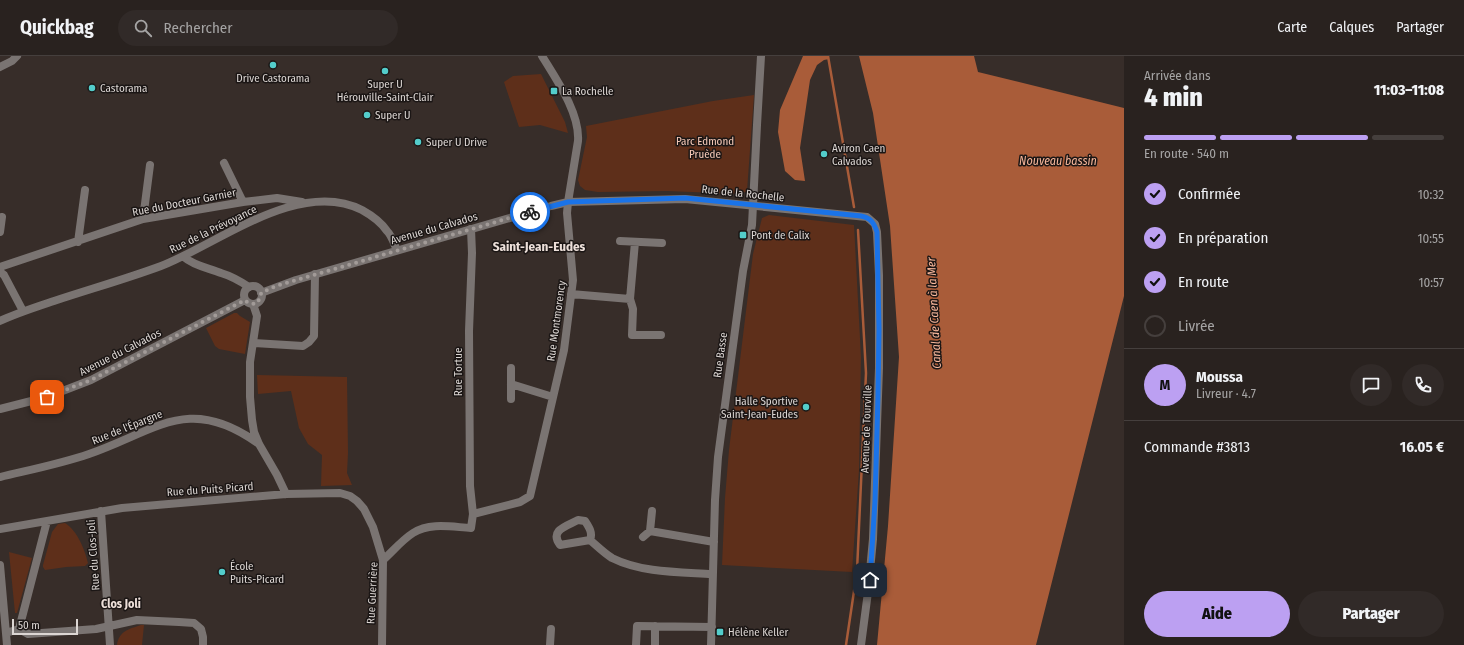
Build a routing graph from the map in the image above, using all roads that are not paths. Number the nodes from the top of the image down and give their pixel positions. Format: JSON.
{"nodes":[{"id":1,"x":17,"y":56,"type":"edge"},
{"id":2,"x":542,"y":56,"type":"edge"},
{"id":3,"x":761,"y":56,"type":"edge"},
{"id":4,"x":1,"y":66,"type":"edge"},
{"id":5,"x":224,"y":163,"type":"dead end"},
{"id":6,"x":150,"y":165,"type":"dead end"},
{"id":7,"x":85,"y":190,"type":"dead end"},
{"id":8,"x":243,"y":202,"type":"junction"},
{"id":9,"x":568,"y":202,"type":"junction"},
{"id":10,"x":307,"y":203,"type":"junction"},
{"id":11,"x":753,"y":205,"type":"junction"},
{"id":12,"x":2,"y":216,"type":"dead end"},
{"id":13,"x":867,"y":217,"type":"joint"},
{"id":14,"x":143,"y":219,"type":"junction"},
{"id":15,"x":471,"y":229,"type":"junction"},
{"id":16,"x":0,"y":232,"type":"edge"},
{"id":17,"x":620,"y":241,"type":"dead end"},
{"id":18,"x":78,"y":242,"type":"junction"},
{"id":19,"x":635,"y":242,"type":"junction"},
{"id":20,"x":662,"y":243,"type":"dead end"},
{"id":21,"x":397,"y":250,"type":"junction"},
{"id":22,"x":184,"y":257,"type":"junction"},
{"id":23,"x":0,"y":266,"type":"edge"},
{"id":24,"x":0,"y":272,"type":"edge"},
{"id":25,"x":315,"y":274,"type":"junction"},
{"id":26,"x":249,"y":287,"type":"junction"},
{"id":27,"x":261,"y":293,"type":"junction"},
{"id":28,"x":571,"y":294,"type":"junction"},
{"id":29,"x":630,"y":299,"type":"junction"},
{"id":30,"x":245,"y":300,"type":"junction"},
{"id":31,"x":253,"y":304,"type":"junction"},
{"id":32,"x":23,"y":311,"type":"junction"},
{"id":33,"x":0,"y":321,"type":"edge"},
{"id":34,"x":661,"y":335,"type":"dead end"},
{"id":35,"x":252,"y":343,"type":"junction"},
{"id":36,"x":511,"y":368,"type":"dead end"},
{"id":37,"x":511,"y":384,"type":"junction"},
{"id":38,"x":553,"y":397,"type":"junction"},
{"id":39,"x":511,"y":400,"type":"dead end"},
{"id":40,"x":0,"y":409,"type":"edge"},
{"id":41,"x":259,"y":444,"type":"junction"},
{"id":42,"x":0,"y":477,"type":"edge"},
{"id":43,"x":286,"y":494,"type":"junction"},
{"id":44,"x":101,"y":511,"type":"junction"},
{"id":45,"x":652,"y":511,"type":"dead end"},
{"id":46,"x":473,"y":514,"type":"junction"},
{"id":47,"x":47,"y":521,"type":"junction"},
{"id":48,"x":0,"y":529,"type":"edge"},
{"id":49,"x":650,"y":531,"type":"junction"},
{"id":50,"x":643,"y":536,"type":"dead end"},
{"id":51,"x":590,"y":540,"type":"dead end"},
{"id":52,"x":714,"y":542,"type":"junction"},
{"id":53,"x":383,"y":560,"type":"junction"},
{"id":54,"x":0,"y":565,"type":"edge"},
{"id":55,"x":712,"y":574,"type":"junction"},
{"id":56,"x":655,"y":626,"type":"junction"},
{"id":57,"x":109,"y":627,"type":"junction"},
{"id":58,"x":712,"y":627,"type":"junction"},
{"id":59,"x":20,"y":629,"type":"junction"},
{"id":60,"x":551,"y":629,"type":"dead end"},
{"id":61,"x":6,"y":634,"type":"junction"},
{"id":62,"x":7,"y":645,"type":"edge"},
{"id":63,"x":110,"y":645,"type":"edge"},
{"id":64,"x":203,"y":645,"type":"edge"},
{"id":65,"x":382,"y":645,"type":"edge"},
{"id":66,"x":550,"y":645,"type":"edge"},
{"id":67,"x":636,"y":645,"type":"edge"},
{"id":68,"x":654,"y":645,"type":"edge"},
{"id":69,"x":711,"y":645,"type":"edge"},
{"id":70,"x":861,"y":645,"type":"edge"}],
"edges":[{"from":1,"to":4,"type":"street"},
{"from":2,"to":9,"type":"street","name":"Rue Montmorency"},
{"from":3,"to":11,"type":"street","name":"Rue Basse"},
{"from":5,"to":8,"type":"street"},
{"from":6,"to":14,"type":"street"},
{"from":7,"to":18,"type":"street"},
{"from":8,"to":10,"type":"street","name":"Rue du Docteur Garnier"},
{"from":8,"to":14,"type":"street","name":"Rue du Docteur Garnier"},
{"from":9,"to":11,"type":"street","name":"Rue de la Rochelle"},
{"from":9,"to":15,"type":"street","name":"Avenue du Calvados"},
{"from":9,"to":28,"type":"street","name":"Rue Montmorency"},
{"from":10,"to":21,"type":"street","name":"Rue de la Prévoyance"},
{"from":10,"to":22,"type":"street","name":"Rue de la Prévoyance"},
{"from":11,"to":13,"type":"street","name":"Rue de la Rochelle"},
{"from":11,"to":52,"type":"street","name":"Rue Basse"},
{"from":12,"to":16,"type":"street"},
{"from":13,"to":70,"type":"street","name":"Avenue de Tourville"},
{"from":14,"to":18,"type":"street","name":"Rue du Docteur Garnier"},
{"from":15,"to":21,"type":"street","name":"Avenue du Calvados"},
{"from":15,"to":46,"type":"street","name":"Rue Tortue"},
{"from":17,"to":19,"type":"street"},
{"from":18,"to":23,"type":"street","name":"Rue du Docteur Garnier"},
{"from":19,"to":20,"type":"street"},
{"from":19,"to":29,"type":"street"},
{"from":21,"to":25,"type":"street","name":"Avenue du Calvados"},
{"from":22,"to":26,"type":"street"},
{"from":22,"to":32,"type":"street","name":"Rue de la Prévoyance"},
{"from":24,"to":32,"type":"street"},
{"from":25,"to":27,"type":"street","name":"Avenue du Calvados"},
{"from":25,"to":35,"type":"street"},
{"from":26,"to":27,"type":"street"},
{"from":26,"to":30,"type":"street"},
{"from":27,"to":31,"type":"street"},
{"from":28,"to":29,"type":"street"},
{"from":28,"to":38,"type":"street","name":"Rue Montmorency"},
{"from":29,"to":34,"type":"street"},
{"from":30,"to":31,"type":"street"},
{"from":30,"to":40,"type":"street","name":"Avenue du Calvados"},
{"from":31,"to":35,"type":"street","name":"Rue de l'Épargne"},
{"from":32,"to":33,"type":"street","name":"Rue de la Prévoyance"},
{"from":35,"to":41,"type":"street","name":"Rue de l'Épargne"},
{"from":36,"to":37,"type":"street"},
{"from":37,"to":38,"type":"street"},
{"from":37,"to":39,"type":"street"},
{"from":38,"to":46,"type":"street","name":"Rue Montmorency"},
{"from":41,"to":42,"type":"street","name":"Rue de l'Épargne"},
{"from":41,"to":43,"type":"street","name":"Rue de l'Épargne"},
{"from":43,"to":44,"type":"street","name":"Rue du Puits Picard"},
{"from":43,"to":53,"type":"street","name":"Rue du Puits Picard"},
{"from":44,"to":47,"type":"street","name":"Rue du Puits Picard"},
{"from":44,"to":57,"type":"street","name":"Rue du Clos-Joli"},
{"from":45,"to":49,"type":"street"},
{"from":46,"to":53,"type":"street","name":"Rue Guerrière"},
{"from":47,"to":48,"type":"street","name":"Rue du Puits Picard"},
{"from":47,"to":59,"type":"street"},
{"from":49,"to":50,"type":"street"},
{"from":49,"to":52,"type":"street"},
{"from":51,"to":55,"type":"street"},
{"from":52,"to":55,"type":"street","name":"Rue Basse"},
{"from":53,"to":65,"type":"street","name":"Rue Guerrière"},
{"from":54,"to":61,"type":"street"},
{"from":55,"to":58,"type":"street","name":"Rue Basse"},
{"from":56,"to":58,"type":"street"},
{"from":56,"to":67,"type":"street"},
{"from":56,"to":68,"type":"street"},
{"from":57,"to":59,"type":"street"},
{"from":57,"to":63,"type":"street","name":"Rue du Clos-Joli"},
{"from":57,"to":64,"type":"street"},
{"from":58,"to":69,"type":"street","name":"Rue Basse"},
{"from":59,"to":61,"type":"street"},
{"from":60,"to":66,"type":"street"},
{"from":61,"to":62,"type":"street"}]}
